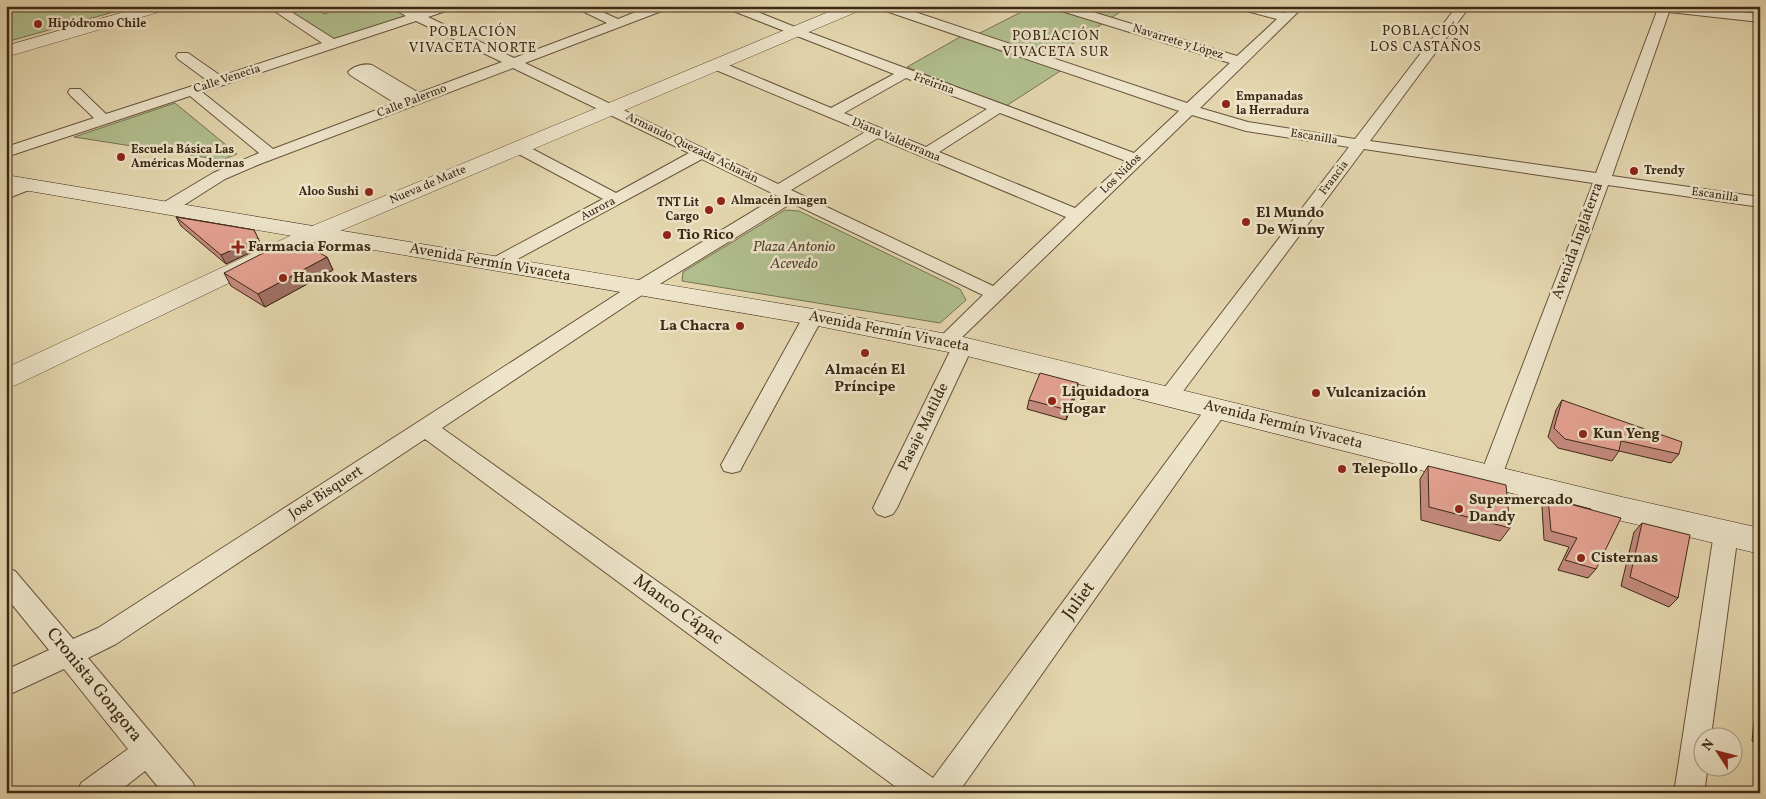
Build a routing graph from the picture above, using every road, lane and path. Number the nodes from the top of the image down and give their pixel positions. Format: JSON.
{"nodes":[{"id":1,"x":163,"y":6,"type":"edge"},
{"id":2,"x":273,"y":6,"type":"edge"},
{"id":3,"x":395,"y":6,"type":"edge"},
{"id":4,"x":448,"y":6,"type":"edge"},
{"id":5,"x":578,"y":6,"type":"edge"},
{"id":6,"x":663,"y":6,"type":"edge"},
{"id":7,"x":732,"y":6,"type":"edge"},
{"id":8,"x":857,"y":6,"type":"edge"},
{"id":9,"x":884,"y":6,"type":"edge"},
{"id":10,"x":1059,"y":6,"type":"edge"},
{"id":11,"x":1243,"y":6,"type":"edge"},
{"id":12,"x":1298,"y":6,"type":"edge"},
{"id":13,"x":1464,"y":6,"type":"edge"},
{"id":14,"x":1644,"y":6,"type":"edge"},
{"id":15,"x":1664,"y":7,"type":"edge"},
{"id":16,"x":1260,"y":8,"type":"edge"},
{"id":17,"x":416,"y":17,"type":"junction"},
{"id":18,"x":1285,"y":18,"type":"junction"},
{"id":19,"x":1760,"y":18,"type":"edge"},
{"id":20,"x":618,"y":24,"type":"junction"},
{"id":21,"x":794,"y":32,"type":"junction"},
{"id":22,"x":332,"y":44,"type":"junction"},
{"id":23,"x":6,"y":50,"type":"edge"},
{"id":24,"x":183,"y":56,"type":"dead end"},
{"id":25,"x":1239,"y":61,"type":"junction"},
{"id":26,"x":513,"y":63,"type":"junction"},
{"id":27,"x":716,"y":65,"type":"junction"},
{"id":28,"x":905,"y":73,"type":"junction"},
{"id":29,"x":218,"y":81,"type":"junction"},
{"id":30,"x":384,"y":84,"type":"dead end"},
{"id":31,"x":191,"y":90,"type":"junction"},
{"id":32,"x":75,"y":92,"type":"dead end"},
{"id":33,"x":412,"y":101,"type":"junction"},
{"id":34,"x":998,"y":108,"type":"junction"},
{"id":35,"x":611,"y":109,"type":"junction"},
{"id":36,"x":1189,"y":109,"type":"junction"},
{"id":37,"x":832,"y":113,"type":"junction"},
{"id":38,"x":104,"y":120,"type":"junction"},
{"id":39,"x":877,"y":132,"type":"junction"},
{"id":40,"x":1360,"y":144,"type":"junction"},
{"id":41,"x":519,"y":148,"type":"junction"},
{"id":42,"x":6,"y":152,"type":"edge"},
{"id":43,"x":702,"y":153,"type":"junction"},
{"id":44,"x":927,"y":153,"type":"junction"},
{"id":45,"x":271,"y":154,"type":"junction"},
{"id":46,"x":1136,"y":159,"type":"junction"},
{"id":47,"x":1602,"y":178,"type":"junction"},
{"id":48,"x":6,"y":181,"type":"edge"},
{"id":49,"x":28,"y":185,"type":"junction"},
{"id":50,"x":785,"y":193,"type":"junction"},
{"id":51,"x":6,"y":194,"type":"edge"},
{"id":52,"x":615,"y":199,"type":"junction"},
{"id":53,"x":1760,"y":202,"type":"edge"},
{"id":54,"x":167,"y":208,"type":"junction"},
{"id":55,"x":1077,"y":215,"type":"junction"},
{"id":56,"x":313,"y":234,"type":"junction"},
{"id":57,"x":494,"y":264,"type":"junction"},
{"id":58,"x":638,"y":288,"type":"junction"},
{"id":59,"x":995,"y":294,"type":"junction"},
{"id":60,"x":814,"y":317,"type":"junction"},
{"id":61,"x":954,"y":344,"type":"junction"},
{"id":62,"x":6,"y":379,"type":"edge"},
{"id":63,"x":1168,"y":397,"type":"junction"},
{"id":64,"x":1218,"y":409,"type":"junction"},
{"id":65,"x":426,"y":428,"type":"junction"},
{"id":66,"x":732,"y":465,"type":"dead end"},
{"id":67,"x":1491,"y":476,"type":"junction"},
{"id":68,"x":886,"y":508,"type":"dead end"},
{"id":69,"x":1726,"y":533,"type":"junction"},
{"id":70,"x":1760,"y":541,"type":"edge"},
{"id":71,"x":6,"y":578,"type":"edge"},
{"id":72,"x":68,"y":653,"type":"junction"},
{"id":73,"x":6,"y":684,"type":"edge"},
{"id":74,"x":148,"y":751,"type":"junction"},
{"id":75,"x":92,"y":793,"type":"edge"},
{"id":76,"x":182,"y":793,"type":"edge"},
{"id":77,"x":929,"y":793,"type":"edge"},
{"id":78,"x":940,"y":793,"type":"edge"},
{"id":79,"x":1689,"y":793,"type":"edge"}],
"edges":[{"from":1,"to":23,"type":"main road"},
{"from":2,"to":22,"type":"street"},
{"from":3,"to":17,"type":"street","name":"Armando Quezada Acharán"},
{"from":4,"to":17,"type":"street","name":"Calle Venecia"},
{"from":5,"to":20,"type":"street"},
{"from":6,"to":20,"type":"street","name":"Calle Palermo"},
{"from":7,"to":21,"type":"street","name":"Freirina"},
{"from":8,"to":21,"type":"main road","name":"Nueva de Matte"},
{"from":9,"to":36,"type":"street","name":"Escanilla"},
{"from":10,"to":25,"type":"street","name":"Navarrete y López"},
{"from":11,"to":16,"type":"street"},
{"from":12,"to":18,"type":"street","name":"Los Nidos"},
{"from":13,"to":40,"type":"street","name":"Francia"},
{"from":14,"to":15,"type":"street"},
{"from":15,"to":19,"type":"street"},
{"from":15,"to":47,"type":"street","name":"Avenida Inglaterra"},
{"from":16,"to":18,"type":"street"},
{"from":17,"to":22,"type":"street","name":"Calle Venecia"},
{"from":17,"to":26,"type":"street","name":"Armando Quezada Acharán"},
{"from":18,"to":25,"type":"street","name":"Los Nidos"},
{"from":20,"to":26,"type":"street","name":"Calle Palermo"},
{"from":21,"to":27,"type":"main road","name":"Nueva de Matte"},
{"from":21,"to":28,"type":"street","name":"Freirina"},
{"from":22,"to":29,"type":"street","name":"Calle Venecia"},
{"from":24,"to":29,"type":"street"},
{"from":25,"to":36,"type":"street","name":"Los Nidos"},
{"from":26,"to":33,"type":"street","name":"Calle Palermo"},
{"from":26,"to":35,"type":"street","name":"Armando Quezada Acharán"},
{"from":27,"to":35,"type":"main road","name":"Nueva de Matte"},
{"from":27,"to":37,"type":"street","name":"Diana Valderrama"},
{"from":28,"to":34,"type":"street","name":"Freirina"},
{"from":28,"to":37,"type":"street"},
{"from":29,"to":31,"type":"street","name":"Calle Venecia"},
{"from":30,"to":33,"type":"street"},
{"from":31,"to":38,"type":"street","name":"Calle Venecia"},
{"from":31,"to":45,"type":"street"},
{"from":32,"to":38,"type":"street"},
{"from":33,"to":45,"type":"street","name":"Calle Palermo"},
{"from":34,"to":44,"type":"street"},
{"from":34,"to":46,"type":"street","name":"Freirina"},
{"from":35,"to":41,"type":"main road","name":"Nueva de Matte"},
{"from":35,"to":43,"type":"street","name":"Armando Quezada Acharán"},
{"from":36,"to":40,"type":"street","name":"Escanilla"},
{"from":36,"to":46,"type":"street","name":"Los Nidos"},
{"from":37,"to":39,"type":"street","name":"Diana Valderrama"},
{"from":38,"to":42,"type":"street","name":"Calle Venecia"},
{"from":39,"to":44,"type":"street","name":"Diana Valderrama"},
{"from":39,"to":50,"type":"street","name":"José Bisquert"},
{"from":40,"to":47,"type":"street","name":"Escanilla"},
{"from":40,"to":63,"type":"street","name":"Francia"},
{"from":41,"to":52,"type":"street"},
{"from":41,"to":56,"type":"main road","name":"Nueva de Matte"},
{"from":43,"to":50,"type":"street","name":"Armando Quezada Acharán"},
{"from":43,"to":52,"type":"street","name":"Aurora"},
{"from":44,"to":55,"type":"street","name":"Diana Valderrama"},
{"from":45,"to":54,"type":"street","name":"Calle Palermo"},
{"from":46,"to":55,"type":"street","name":"Los Nidos"},
{"from":47,"to":53,"type":"street","name":"Escanilla"},
{"from":47,"to":67,"type":"street","name":"Avenida Inglaterra"},
{"from":48,"to":49,"type":"main road","name":"Avenida Fermín Vivaceta"},
{"from":49,"to":51,"type":"street"},
{"from":49,"to":54,"type":"main road","name":"Avenida Fermín Vivaceta"},
{"from":50,"to":58,"type":"street","name":"José Bisquert"},
{"from":50,"to":59,"type":"street","name":"Armando Quezada Acharán"},
{"from":52,"to":57,"type":"street","name":"Aurora"},
{"from":54,"to":56,"type":"main road","name":"Avenida Fermín Vivaceta"},
{"from":55,"to":59,"type":"street","name":"Los Nidos"},
{"from":56,"to":57,"type":"main road","name":"Avenida Fermín Vivaceta"},
{"from":56,"to":62,"type":"main road","name":"Nueva de Matte"},
{"from":57,"to":58,"type":"main road","name":"Avenida Fermín Vivaceta"},
{"from":58,"to":60,"type":"main road","name":"Avenida Fermín Vivaceta"},
{"from":58,"to":65,"type":"street","name":"José Bisquert"},
{"from":59,"to":61,"type":"street","name":"Los Nidos"},
{"from":60,"to":61,"type":"main road","name":"Avenida Fermín Vivaceta"},
{"from":60,"to":66,"type":"street"},
{"from":61,"to":63,"type":"main road","name":"Avenida Fermín Vivaceta"},
{"from":61,"to":68,"type":"street","name":"Pasaje Matilde"},
{"from":63,"to":64,"type":"main road","name":"Avenida Fermín Vivaceta"},
{"from":64,"to":67,"type":"main road","name":"Avenida Fermín Vivaceta"},
{"from":64,"to":78,"type":"street","name":"Juliet"},
{"from":65,"to":72,"type":"street","name":"José Bisquert"},
{"from":65,"to":77,"type":"street","name":"Manco Cápac"},
{"from":67,"to":69,"type":"main road","name":"Avenida Fermín Vivaceta"},
{"from":69,"to":70,"type":"main road","name":"Avenida Fermín Vivaceta"},
{"from":69,"to":79,"type":"street"},
{"from":71,"to":72,"type":"street","name":"Cronista Gongora"},
{"from":72,"to":73,"type":"street","name":"José Bisquert"},
{"from":72,"to":74,"type":"street","name":"Cronista Gongora"},
{"from":74,"to":75,"type":"street"},
{"from":74,"to":76,"type":"street","name":"Cronista Gongora"}]}
